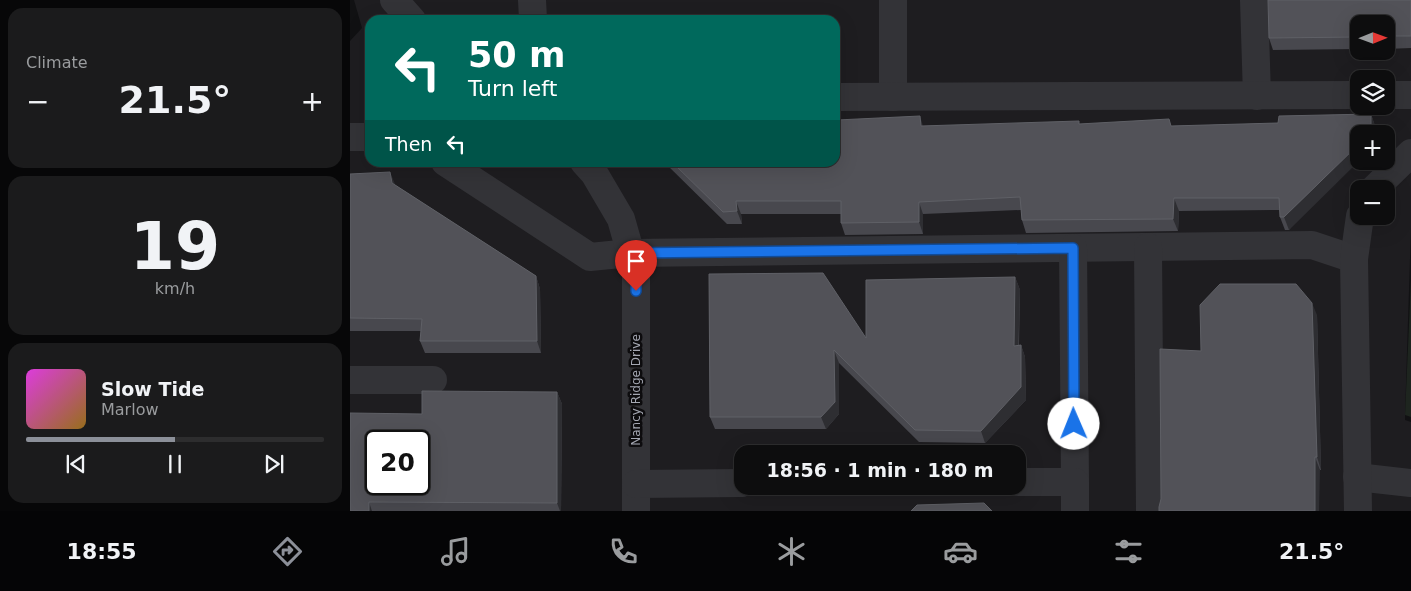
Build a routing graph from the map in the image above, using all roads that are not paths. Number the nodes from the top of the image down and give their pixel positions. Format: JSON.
{"nodes":[{"id":1,"x":394,"y":0,"type":"edge"},
{"id":2,"x":532,"y":0,"type":"edge"},
{"id":3,"x":893,"y":0,"type":"edge"},
{"id":4,"x":1254,"y":0,"type":"edge"},
{"id":5,"x":408,"y":15,"type":"edge"},
{"id":6,"x":533,"y":15,"type":"edge"},
{"id":7,"x":1350,"y":95,"type":"edge"},
{"id":8,"x":1395,"y":95,"type":"edge"},
{"id":9,"x":1411,"y":95,"type":"edge"},
{"id":10,"x":1257,"y":96,"type":"junction"},
{"id":11,"x":840,"y":97,"type":"edge"},
{"id":12,"x":893,"y":97,"type":"junction"},
{"id":13,"x":350,"y":137,"type":"edge"},
{"id":14,"x":365,"y":137,"type":"edge"},
{"id":15,"x":1411,"y":153,"type":"edge"},
{"id":16,"x":453,"y":167,"type":"edge"},
{"id":17,"x":589,"y":167,"type":"edge"},
{"id":18,"x":1383,"y":180,"type":"edge"},
{"id":19,"x":1359,"y":225,"type":"edge"},
{"id":20,"x":1148,"y":247,"type":"junction"},
{"id":21,"x":1073,"y":248,"type":"junction"},
{"id":22,"x":630,"y":253,"type":"junction"},
{"id":23,"x":1354,"y":259,"type":"junction"},
{"id":24,"x":350,"y":380,"type":"edge"},
{"id":25,"x":433,"y":380,"type":"dead end"},
{"id":26,"x":1357,"y":477,"type":"junction"},
{"id":27,"x":1026,"y":482,"type":"edge"},
{"id":28,"x":1075,"y":482,"type":"junction"},
{"id":29,"x":734,"y":483,"type":"edge"},
{"id":30,"x":1411,"y":483,"type":"edge"},
{"id":31,"x":636,"y":484,"type":"junction"},
{"id":32,"x":636,"y":511,"type":"edge"},
{"id":33,"x":1075,"y":511,"type":"edge"},
{"id":34,"x":1150,"y":511,"type":"edge"},
{"id":35,"x":1358,"y":511,"type":"edge"}],
"edges":[{"from":1,"to":5,"type":"street"},
{"from":2,"to":6,"type":"street"},
{"from":3,"to":12,"type":"street"},
{"from":4,"to":10,"type":"street"},
{"from":7,"to":10,"type":"street"},
{"from":8,"to":9,"type":"street"},
{"from":10,"to":12,"type":"street"},
{"from":11,"to":12,"type":"street"},
{"from":13,"to":14,"type":"street"},
{"from":15,"to":18,"type":"street"},
{"from":16,"to":22,"type":"street"},
{"from":17,"to":22,"type":"street","name":"Nancy Ridge Drive"},
{"from":19,"to":23,"type":"street"},
{"from":20,"to":21,"type":"street"},
{"from":20,"to":23,"type":"street"},
{"from":20,"to":34,"type":"street"},
{"from":21,"to":22,"type":"street"},
{"from":21,"to":28,"type":"street"},
{"from":22,"to":31,"type":"street","name":"Nancy Ridge Drive"},
{"from":23,"to":26,"type":"street"},
{"from":24,"to":25,"type":"street"},
{"from":26,"to":30,"type":"street"},
{"from":26,"to":35,"type":"street"},
{"from":27,"to":28,"type":"street"},
{"from":28,"to":33,"type":"street"},
{"from":29,"to":31,"type":"street"},
{"from":31,"to":32,"type":"street","name":"Nancy Ridge Drive"}]}
